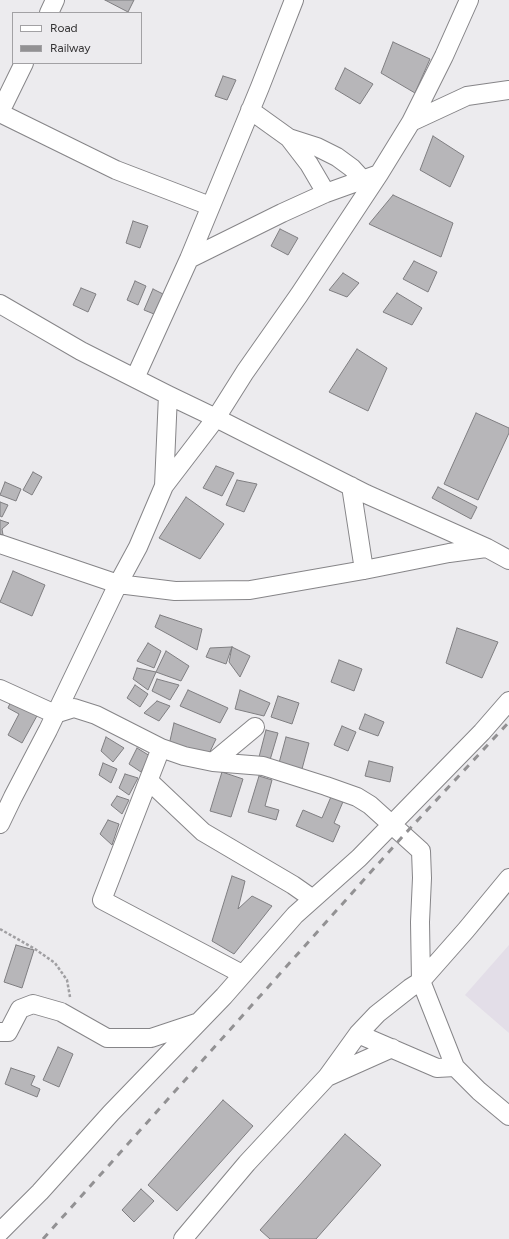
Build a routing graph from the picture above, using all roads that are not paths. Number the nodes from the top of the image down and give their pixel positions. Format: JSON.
{"nodes":[{"id":1,"x":55,"y":0,"type":"edge"},
{"id":2,"x":294,"y":0,"type":"edge"},
{"id":3,"x":469,"y":0,"type":"edge"},
{"id":4,"x":49,"y":12,"type":"edge"},
{"id":5,"x":24,"y":64,"type":"edge"},
{"id":6,"x":509,"y":90,"type":"edge"},
{"id":7,"x":250,"y":110,"type":"junction"},
{"id":8,"x":0,"y":113,"type":"edge"},
{"id":9,"x":410,"y":122,"type":"junction"},
{"id":10,"x":283,"y":133,"type":"junction"},
{"id":11,"x":240,"y":135,"type":"junction"},
{"id":12,"x":371,"y":177,"type":"junction"},
{"id":13,"x":326,"y":193,"type":"junction"},
{"id":14,"x":210,"y":206,"type":"junction"},
{"id":15,"x":189,"y":259,"type":"junction"},
{"id":16,"x":0,"y":304,"type":"edge"},
{"id":17,"x":135,"y":378,"type":"junction"},
{"id":18,"x":168,"y":395,"type":"junction"},
{"id":19,"x":216,"y":418,"type":"junction"},
{"id":20,"x":164,"y":486,"type":"junction"},
{"id":21,"x":351,"y":486,"type":"junction"},
{"id":22,"x":2,"y":548,"type":"edge"},
{"id":23,"x":487,"y":548,"type":"junction"},
{"id":24,"x":509,"y":560,"type":"edge"},
{"id":25,"x":364,"y":570,"type":"junction"},
{"id":26,"x":118,"y":584,"type":"junction"},
{"id":27,"x":0,"y":689,"type":"edge"},
{"id":28,"x":509,"y":701,"type":"edge"},
{"id":29,"x":55,"y":714,"type":"junction"},
{"id":30,"x":255,"y":727,"type":"dead end"},
{"id":31,"x":161,"y":748,"type":"junction"},
{"id":32,"x":213,"y":762,"type":"junction"},
{"id":33,"x":148,"y":781,"type":"junction"},
{"id":34,"x":0,"y":824,"type":"edge"},
{"id":35,"x":392,"y":825,"type":"junction"},
{"id":36,"x":509,"y":878,"type":"edge"},
{"id":37,"x":313,"y":899,"type":"junction"},
{"id":38,"x":242,"y":974,"type":"junction"},
{"id":39,"x":421,"y":981,"type":"junction"},
{"id":40,"x":198,"y":1022,"type":"junction"},
{"id":41,"x":0,"y":1032,"type":"edge"},
{"id":42,"x":358,"y":1034,"type":"junction"},
{"id":43,"x":392,"y":1048,"type":"junction"},
{"id":44,"x":455,"y":1067,"type":"junction"},
{"id":45,"x":327,"y":1077,"type":"junction"},
{"id":46,"x":509,"y":1116,"type":"edge"},
{"id":47,"x":0,"y":1232,"type":"edge"},
{"id":48,"x":183,"y":1239,"type":"edge"}],
"edges":[{"from":1,"to":4,"type":"street"},
{"from":2,"to":7,"type":"street"},
{"from":3,"to":9,"type":"street"},
{"from":5,"to":8,"type":"street"},
{"from":6,"to":9,"type":"street"},
{"from":7,"to":10,"type":"street"},
{"from":7,"to":11,"type":"street"},
{"from":8,"to":14,"type":"street"},
{"from":9,"to":12,"type":"street"},
{"from":10,"to":11,"type":"street"},
{"from":10,"to":12,"type":"street"},
{"from":10,"to":13,"type":"street"},
{"from":11,"to":14,"type":"street"},
{"from":12,"to":13,"type":"street"},
{"from":12,"to":19,"type":"street"},
{"from":13,"to":15,"type":"street"},
{"from":14,"to":15,"type":"street"},
{"from":15,"to":17,"type":"street"},
{"from":16,"to":17,"type":"street"},
{"from":17,"to":18,"type":"street"},
{"from":18,"to":19,"type":"street"},
{"from":18,"to":20,"type":"street"},
{"from":19,"to":20,"type":"street"},
{"from":19,"to":21,"type":"street"},
{"from":20,"to":26,"type":"street"},
{"from":21,"to":23,"type":"street"},
{"from":21,"to":25,"type":"street"},
{"from":22,"to":26,"type":"street"},
{"from":23,"to":24,"type":"street"},
{"from":23,"to":25,"type":"street"},
{"from":25,"to":26,"type":"street"},
{"from":26,"to":29,"type":"street"},
{"from":27,"to":29,"type":"street"},
{"from":28,"to":35,"type":"street"},
{"from":29,"to":31,"type":"street"},
{"from":29,"to":34,"type":"street"},
{"from":30,"to":32,"type":"street"},
{"from":31,"to":32,"type":"street"},
{"from":31,"to":33,"type":"street"},
{"from":32,"to":35,"type":"street"},
{"from":33,"to":37,"type":"street"},
{"from":33,"to":38,"type":"street"},
{"from":35,"to":37,"type":"street"},
{"from":35,"to":39,"type":"street"},
{"from":36,"to":39,"type":"street"},
{"from":37,"to":38,"type":"street"},
{"from":38,"to":40,"type":"street"},
{"from":39,"to":42,"type":"street"},
{"from":39,"to":44,"type":"street"},
{"from":40,"to":41,"type":"street"},
{"from":40,"to":47,"type":"street"},
{"from":42,"to":43,"type":"street"},
{"from":42,"to":45,"type":"street"},
{"from":43,"to":44,"type":"street"},
{"from":43,"to":45,"type":"street"},
{"from":44,"to":46,"type":"street"},
{"from":45,"to":48,"type":"street"}]}
